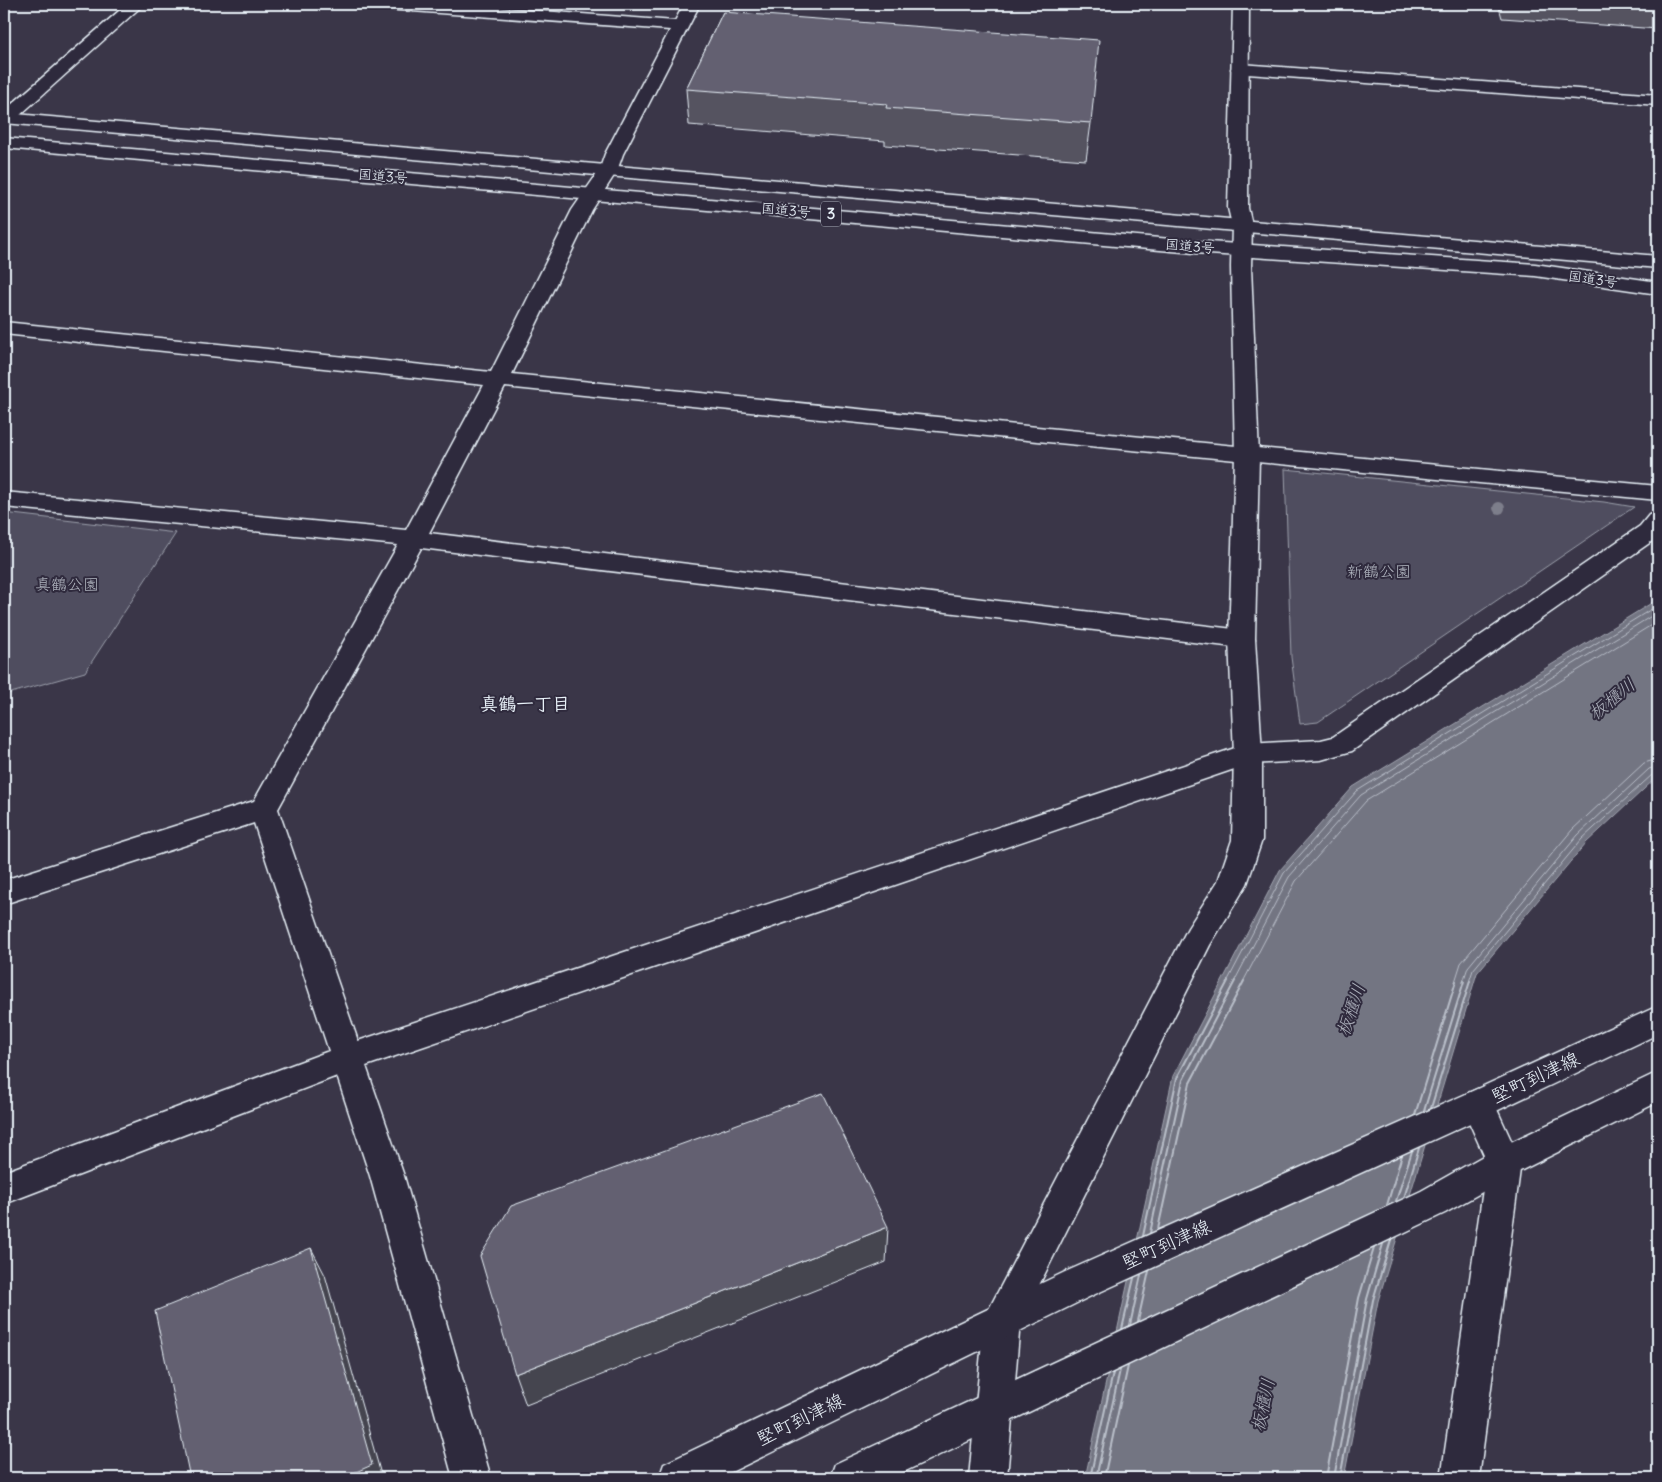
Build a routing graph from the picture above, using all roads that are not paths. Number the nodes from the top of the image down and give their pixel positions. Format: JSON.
{"nodes":[{"id":1,"x":136,"y":4,"type":"edge"},
{"id":2,"x":385,"y":4,"type":"edge"},
{"id":3,"x":692,"y":4,"type":"edge"},
{"id":4,"x":1241,"y":4,"type":"edge"},
{"id":5,"x":680,"y":26,"type":"junction"},
{"id":6,"x":1240,"y":69,"type":"junction"},
{"id":7,"x":1658,"y":100,"type":"edge"},
{"id":8,"x":5,"y":119,"type":"edge"},
{"id":9,"x":4,"y":144,"type":"edge"},
{"id":10,"x":608,"y":171,"type":"junction"},
{"id":11,"x":593,"y":194,"type":"junction"},
{"id":12,"x":1242,"y":224,"type":"junction"},
{"id":13,"x":1241,"y":250,"type":"junction"},
{"id":14,"x":1658,"y":262,"type":"edge"},
{"id":15,"x":1658,"y":288,"type":"edge"},
{"id":16,"x":4,"y":328,"type":"edge"},
{"id":17,"x":498,"y":380,"type":"junction"},
{"id":18,"x":1248,"y":456,"type":"junction"},
{"id":19,"x":1658,"y":493,"type":"edge"},
{"id":20,"x":4,"y":499,"type":"edge"},
{"id":21,"x":1658,"y":520,"type":"edge"},
{"id":22,"x":414,"y":539,"type":"junction"},
{"id":23,"x":1242,"y":639,"type":"junction"},
{"id":24,"x":1248,"y":754,"type":"junction"},
{"id":25,"x":264,"y":809,"type":"junction"},
{"id":26,"x":4,"y":892,"type":"edge"},
{"id":27,"x":1658,"y":1019,"type":"edge"},
{"id":28,"x":348,"y":1058,"type":"junction"},
{"id":29,"x":1658,"y":1086,"type":"edge"},
{"id":30,"x":1478,"y":1104,"type":"junction"},
{"id":31,"x":1504,"y":1162,"type":"junction"},
{"id":32,"x":4,"y":1188,"type":"edge"},
{"id":33,"x":1002,"y":1321,"type":"junction"},
{"id":34,"x":994,"y":1411,"type":"junction"},
{"id":35,"x":472,"y":1478,"type":"edge"},
{"id":36,"x":678,"y":1478,"type":"edge"},
{"id":37,"x":849,"y":1478,"type":"edge"},
{"id":38,"x":988,"y":1478,"type":"edge"},
{"id":39,"x":1460,"y":1478,"type":"edge"}],
"edges":[{"from":1,"to":8,"type":"main road"},
{"from":2,"to":5,"type":"main road"},
{"from":3,"to":5,"type":"main road"},
{"from":4,"to":6,"type":"main road"},
{"from":5,"to":10,"type":"main road"},
{"from":6,"to":7,"type":"main road"},
{"from":6,"to":12,"type":"main road"},
{"from":8,"to":10,"type":"main road","name":"国道3号","number":"3"},
{"from":9,"to":11,"type":"main road","name":"国道3号","number":"3"},
{"from":10,"to":11,"type":"main road"},
{"from":10,"to":12,"type":"main road","name":"国道3号","number":"3"},
{"from":11,"to":13,"type":"main road","name":"国道3号","number":"3"},
{"from":11,"to":17,"type":"main road"},
{"from":12,"to":13,"type":"main road"},
{"from":12,"to":14,"type":"main road","name":"国道3号","number":"3"},
{"from":13,"to":15,"type":"main road","name":"国道3号","number":"3"},
{"from":13,"to":18,"type":"main road"},
{"from":16,"to":17,"type":"main road"},
{"from":17,"to":18,"type":"main road"},
{"from":17,"to":22,"type":"main road"},
{"from":18,"to":19,"type":"main road"},
{"from":18,"to":23,"type":"main road"},
{"from":20,"to":22,"type":"main road"},
{"from":21,"to":24,"type":"main road"},
{"from":22,"to":23,"type":"main road"},
{"from":22,"to":25,"type":"main road"},
{"from":23,"to":24,"type":"main road"},
{"from":24,"to":28,"type":"main road"},
{"from":24,"to":33,"type":"main road"},
{"from":25,"to":26,"type":"main road"},
{"from":25,"to":28,"type":"main road"},
{"from":27,"to":30,"type":"main road","name":"堅町到津線"},
{"from":28,"to":32,"type":"main road"},
{"from":28,"to":35,"type":"main road"},
{"from":29,"to":31,"type":"main road"},
{"from":30,"to":31,"type":"main road"},
{"from":30,"to":33,"type":"main road","name":"堅町到津線"},
{"from":31,"to":34,"type":"main road"},
{"from":31,"to":39,"type":"main road"},
{"from":33,"to":34,"type":"main road"},
{"from":33,"to":36,"type":"main road","name":"堅町到津線"},
{"from":34,"to":37,"type":"main road"},
{"from":34,"to":38,"type":"main road"}]}
